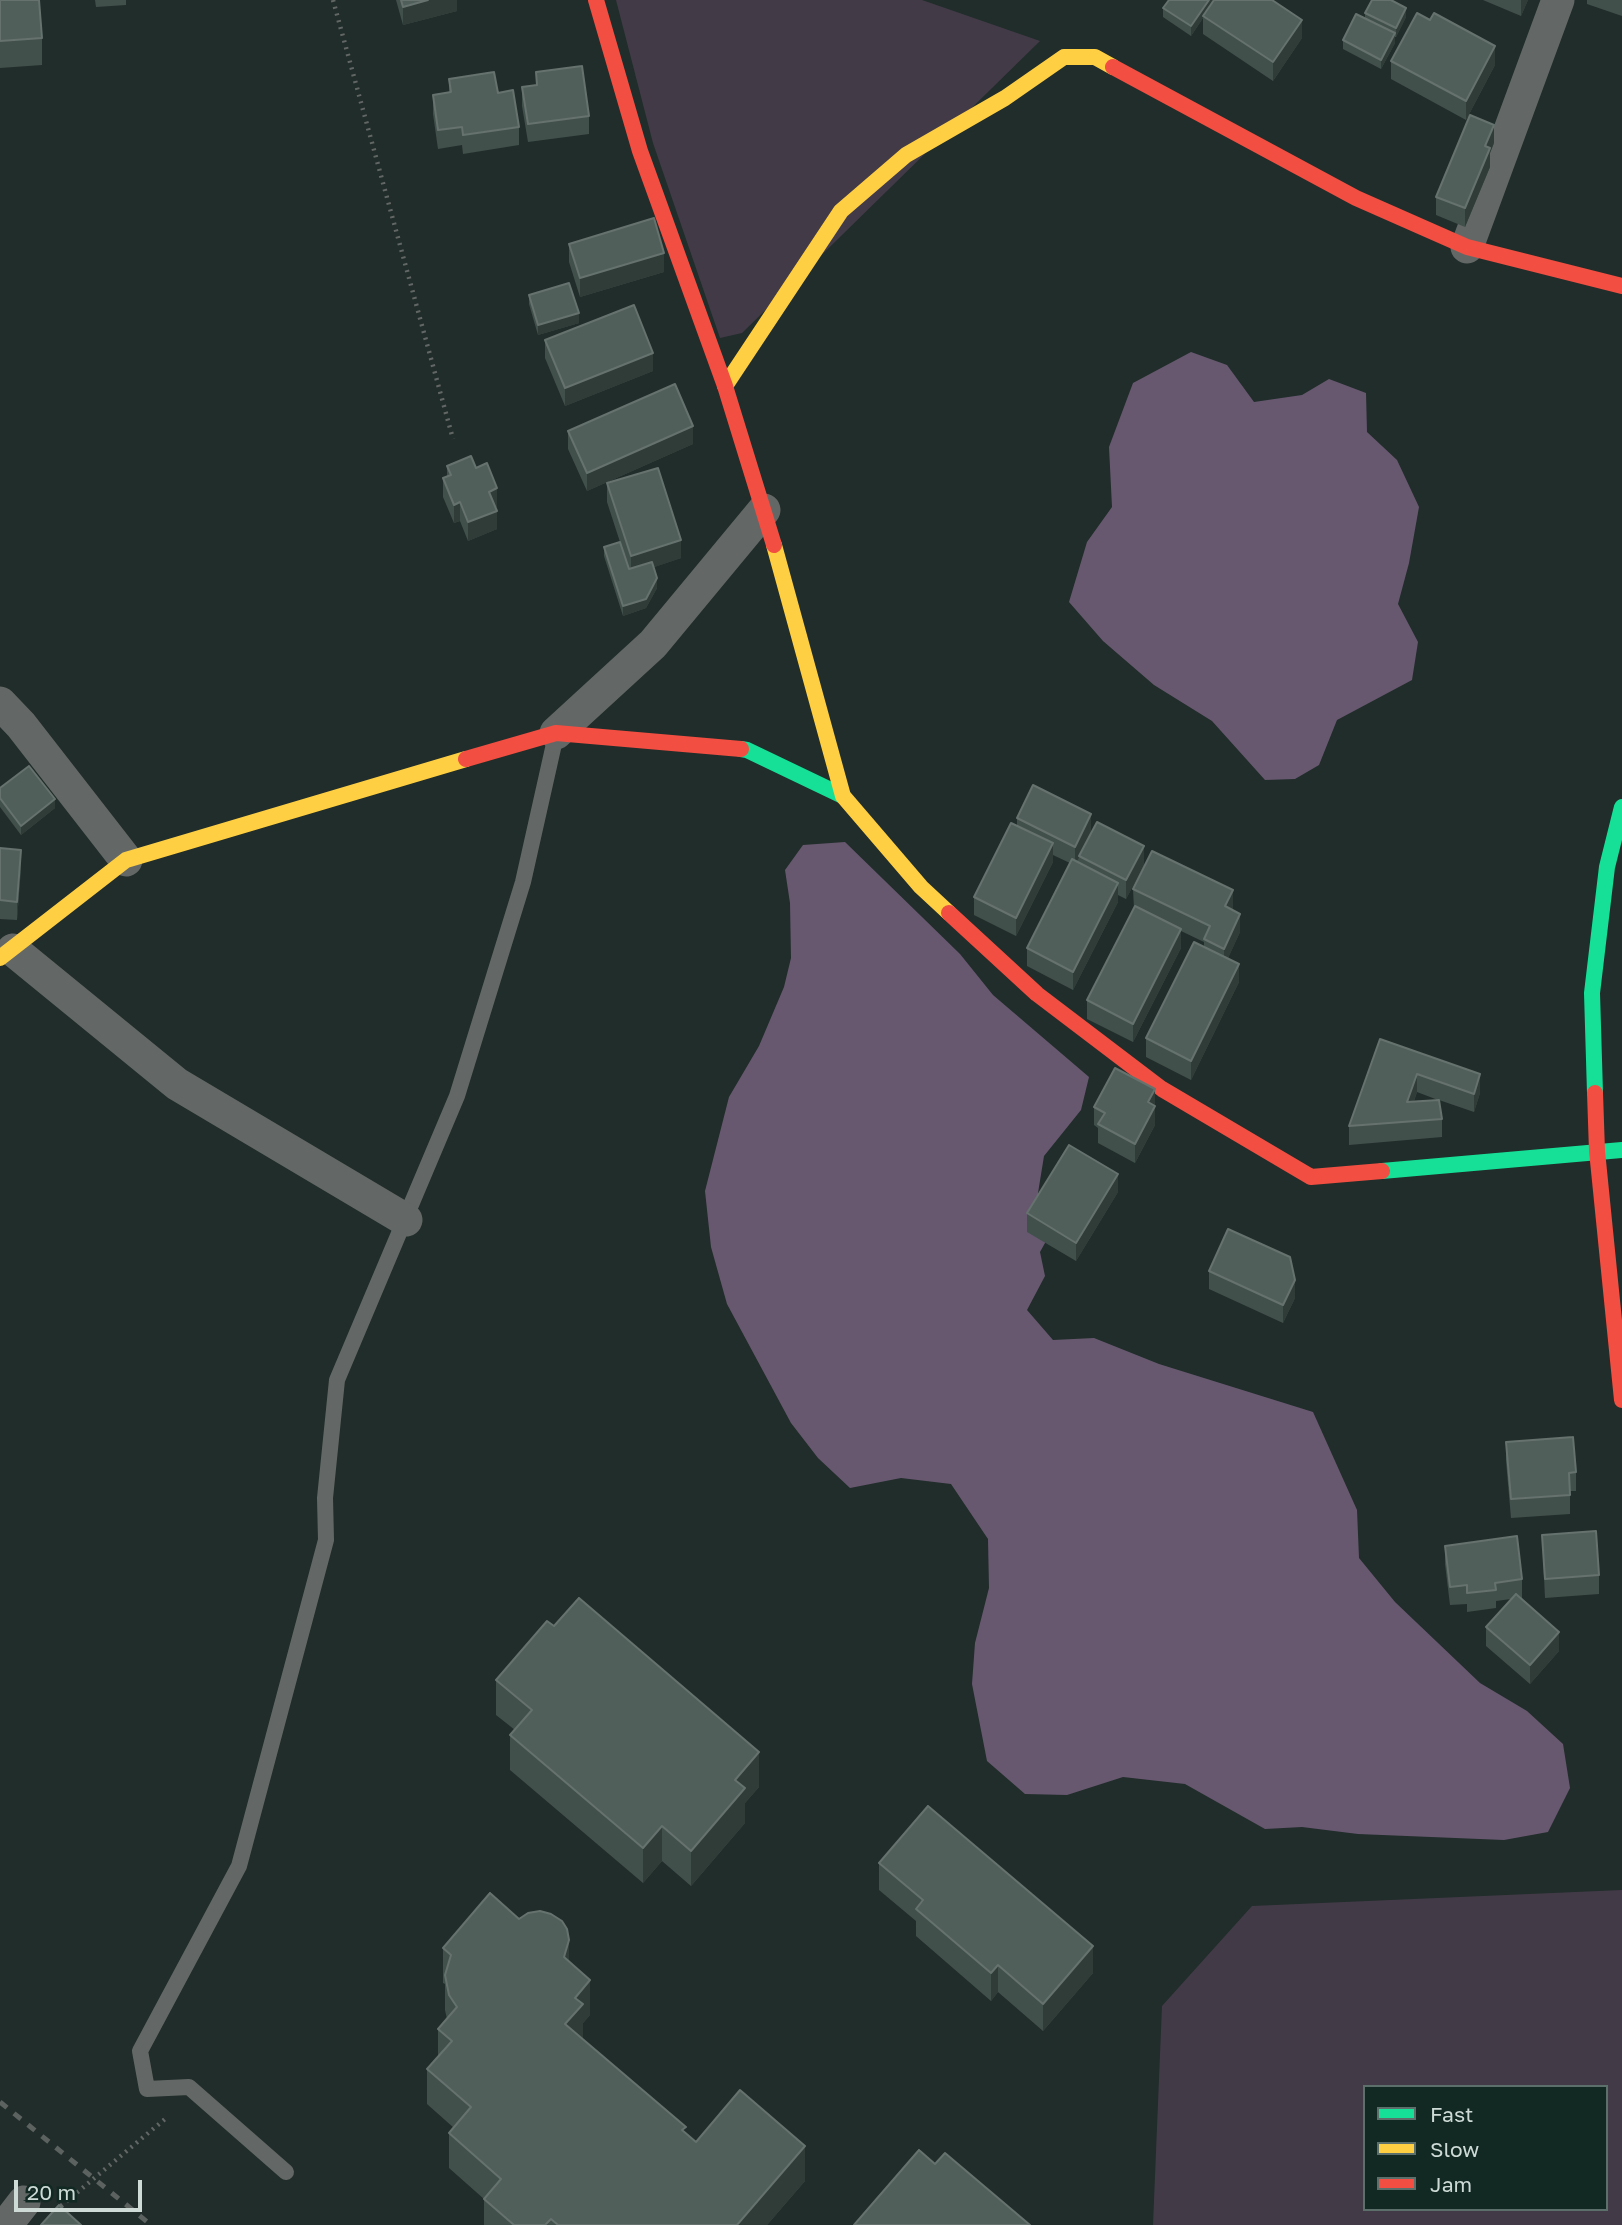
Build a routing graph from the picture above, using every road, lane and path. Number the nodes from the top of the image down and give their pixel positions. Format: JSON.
{"nodes":[{"id":1,"x":333,"y":0,"type":"edge"},
{"id":2,"x":596,"y":0,"type":"edge"},
{"id":3,"x":1558,"y":0,"type":"edge"},
{"id":4,"x":1467,"y":247,"type":"junction"},
{"id":5,"x":1622,"y":286,"type":"edge"},
{"id":6,"x":724,"y":386,"type":"junction"},
{"id":7,"x":453,"y":439,"type":"dead end"},
{"id":8,"x":764,"y":510,"type":"junction"},
{"id":9,"x":0,"y":703,"type":"edge"},
{"id":10,"x":556,"y":733,"type":"junction"},
{"id":11,"x":843,"y":796,"type":"junction"},
{"id":12,"x":1622,"y":807,"type":"edge"},
{"id":13,"x":127,"y":860,"type":"junction"},
{"id":14,"x":6,"y":954,"type":"edge"},
{"id":15,"x":1622,"y":1150,"type":"edge"},
{"id":16,"x":1597,"y":1152,"type":"junction"},
{"id":17,"x":406,"y":1220,"type":"junction"},
{"id":18,"x":1622,"y":1400,"type":"edge"},
{"id":19,"x":170,"y":2115,"type":"dead end"},
{"id":20,"x":286,"y":2172,"type":"dead end"},
{"id":21,"x":28,"y":2213,"type":"edge"}],
"edges":[{"from":1,"to":7,"type":"path"},
{"from":2,"to":6,"type":"street"},
{"from":3,"to":4,"type":"street"},
{"from":4,"to":5,"type":"street"},
{"from":4,"to":6,"type":"street"},
{"from":6,"to":8,"type":"street"},
{"from":8,"to":10,"type":"street"},
{"from":8,"to":11,"type":"street"},
{"from":9,"to":13,"type":"street"},
{"from":10,"to":11,"type":"street"},
{"from":10,"to":13,"type":"street"},
{"from":10,"to":17,"type":"lane"},
{"from":11,"to":16,"type":"street"},
{"from":12,"to":16,"type":"street"},
{"from":13,"to":14,"type":"street"},
{"from":14,"to":17,"type":"street"},
{"from":15,"to":16,"type":"street"},
{"from":16,"to":18,"type":"street"},
{"from":17,"to":20,"type":"lane"},
{"from":19,"to":21,"type":"path"}]}
